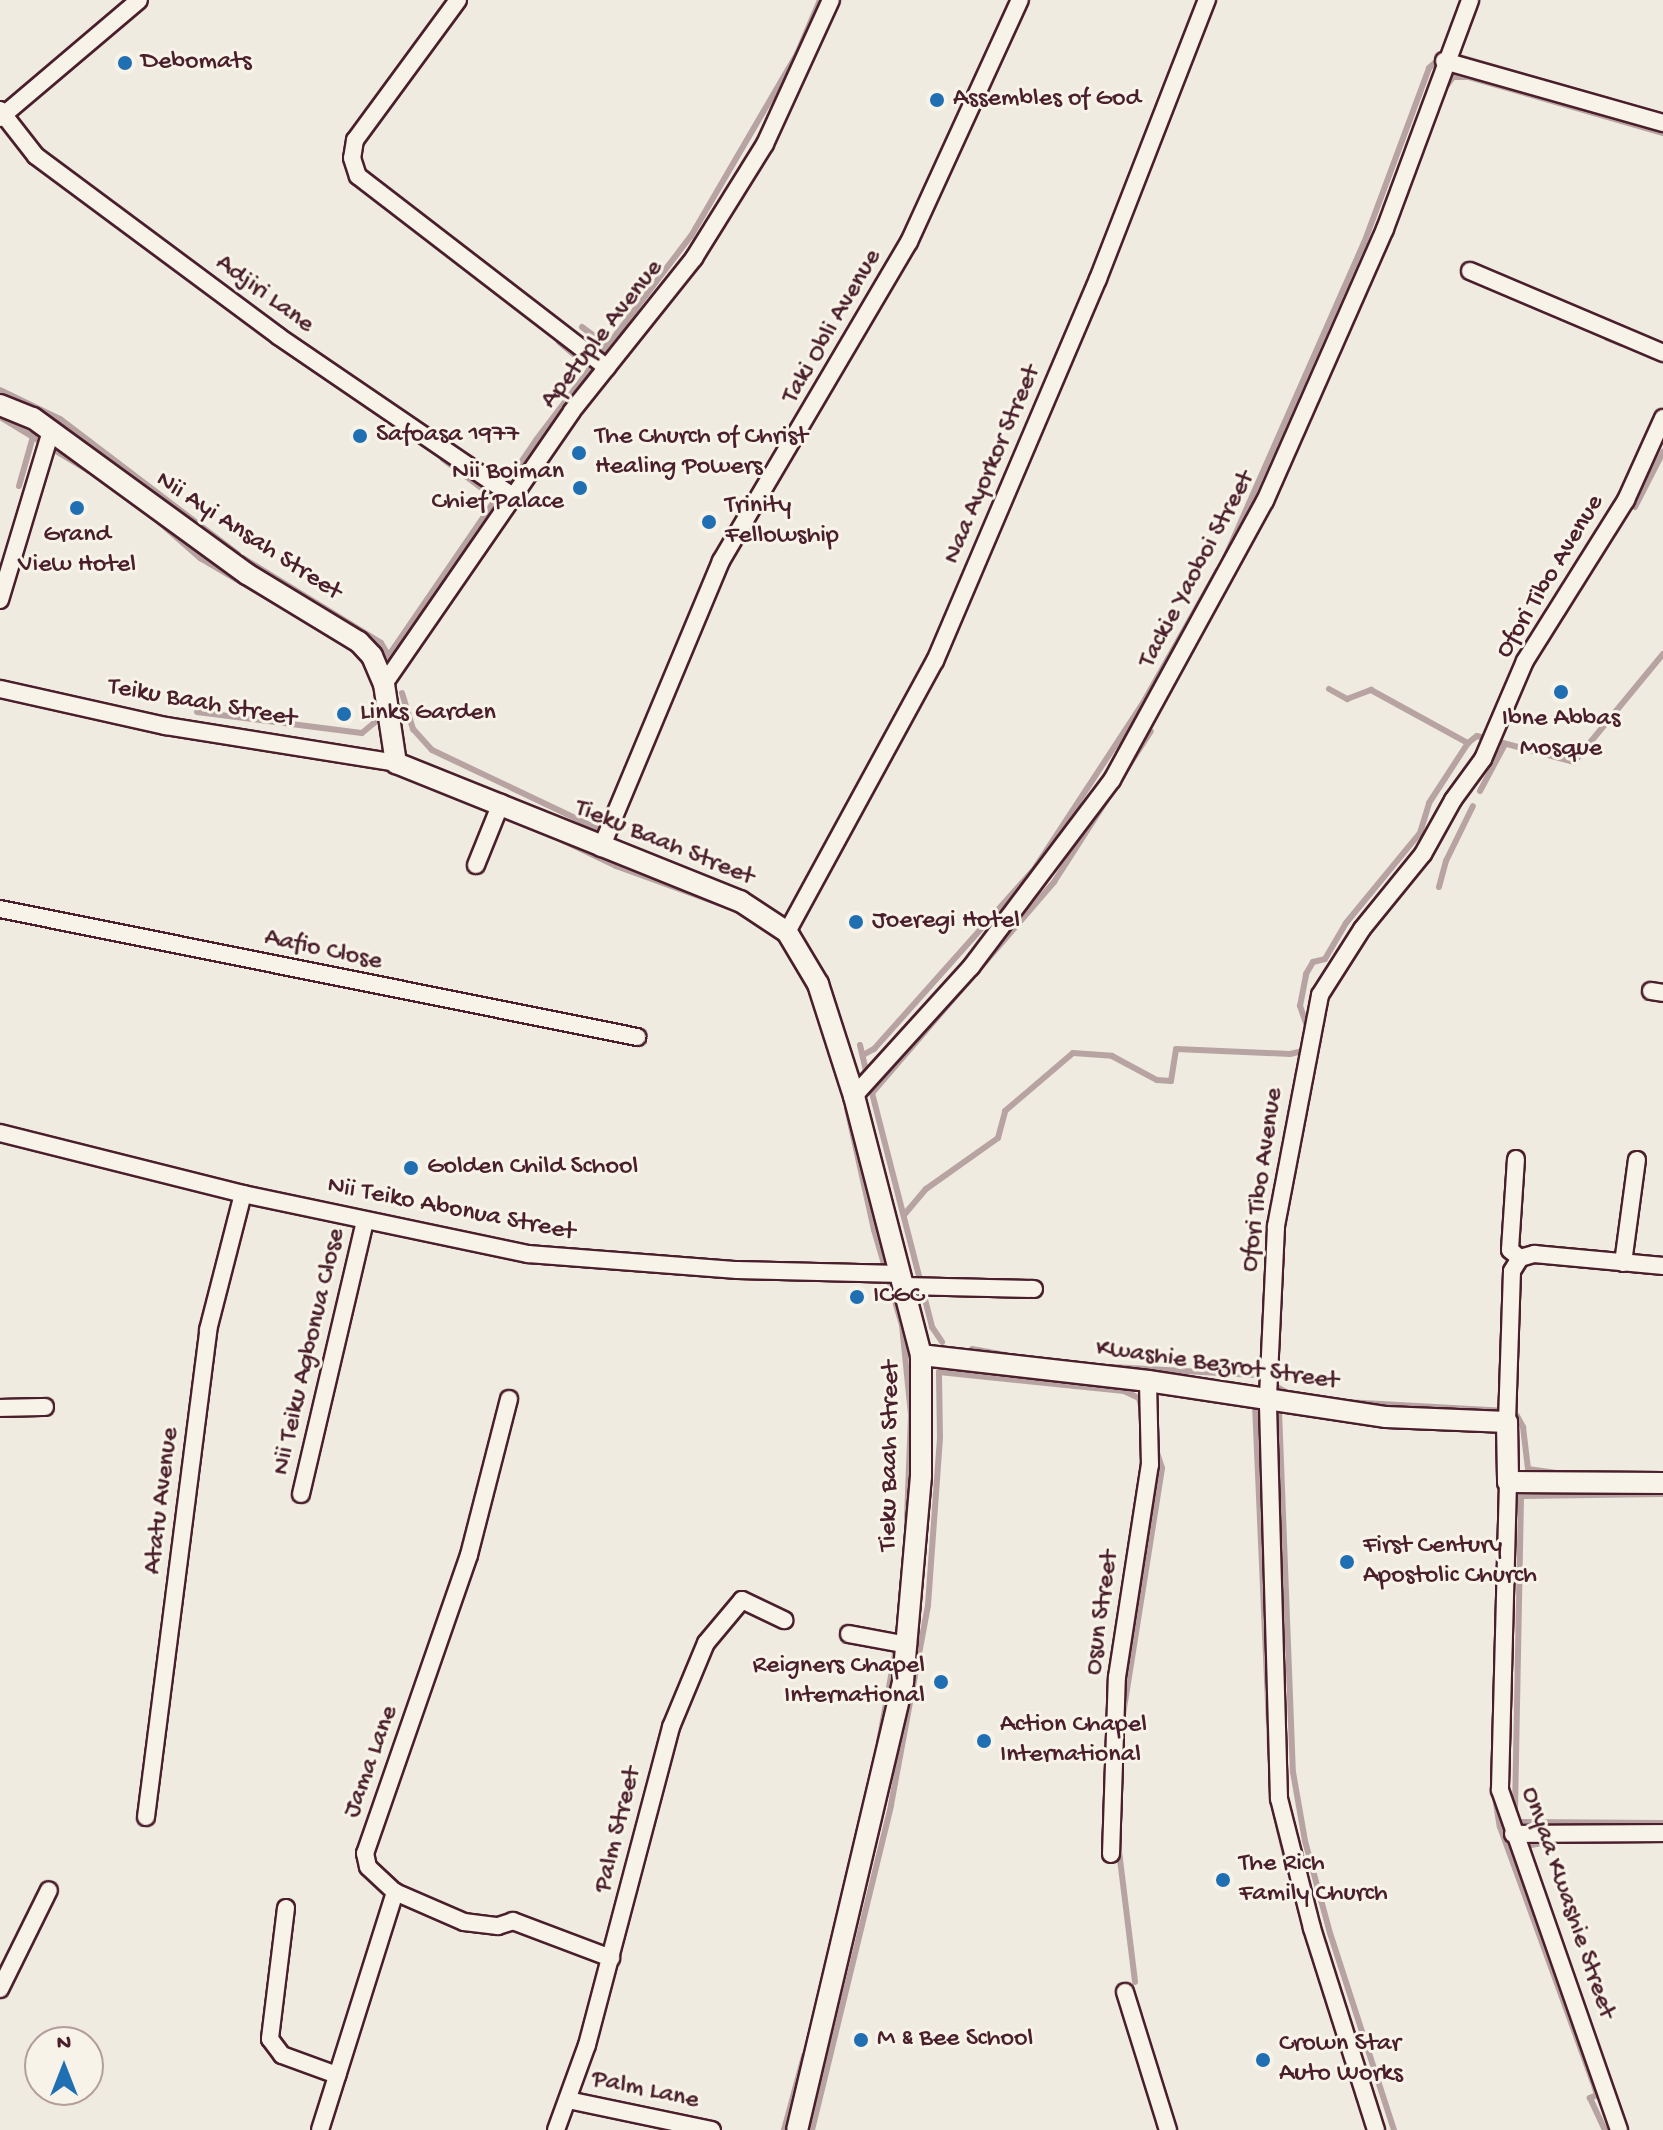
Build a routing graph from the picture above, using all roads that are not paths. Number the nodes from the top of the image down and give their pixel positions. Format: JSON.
{"nodes":[{"id":1,"x":139,"y":0,"type":"edge"},
{"id":2,"x":458,"y":0,"type":"edge"},
{"id":3,"x":831,"y":0,"type":"edge"},
{"id":4,"x":1020,"y":0,"type":"edge"},
{"id":5,"x":1207,"y":0,"type":"edge"},
{"id":6,"x":1470,"y":0,"type":"edge"},
{"id":7,"x":1444,"y":61,"type":"junction"},
{"id":8,"x":1,"y":115,"type":"edge"},
{"id":9,"x":1663,"y":123,"type":"edge"},
{"id":10,"x":1470,"y":271,"type":"dead end"},
{"id":11,"x":1663,"y":353,"type":"edge"},
{"id":12,"x":607,"y":368,"type":"junction"},
{"id":13,"x":0,"y":405,"type":"edge"},
{"id":14,"x":1663,"y":418,"type":"edge"},
{"id":15,"x":51,"y":431,"type":"junction"},
{"id":16,"x":511,"y":495,"type":"junction"},
{"id":17,"x":0,"y":600,"type":"edge"},
{"id":18,"x":384,"y":684,"type":"junction"},
{"id":19,"x":0,"y":689,"type":"edge"},
{"id":20,"x":396,"y":763,"type":"junction"},
{"id":21,"x":501,"y":803,"type":"junction"},
{"id":22,"x":601,"y":848,"type":"junction"},
{"id":23,"x":476,"y":865,"type":"dead end"},
{"id":24,"x":0,"y":909,"type":"edge"},
{"id":25,"x":787,"y":932,"type":"junction"},
{"id":26,"x":637,"y":1037,"type":"dead end"},
{"id":27,"x":854,"y":1096,"type":"junction"},
{"id":28,"x":0,"y":1133,"type":"edge"},
{"id":29,"x":1516,"y":1159,"type":"dead end"},
{"id":30,"x":1637,"y":1160,"type":"dead end"},
{"id":31,"x":243,"y":1194,"type":"junction"},
{"id":32,"x":365,"y":1221,"type":"junction"},
{"id":33,"x":1520,"y":1258,"type":"junction"},
{"id":34,"x":1623,"y":1263,"type":"junction"},
{"id":35,"x":1663,"y":1266,"type":"edge"},
{"id":36,"x":902,"y":1280,"type":"junction"},
{"id":37,"x":1034,"y":1289,"type":"dead end"},
{"id":38,"x":921,"y":1355,"type":"junction"},
{"id":39,"x":1148,"y":1381,"type":"junction"},
{"id":40,"x":1268,"y":1397,"type":"junction"},
{"id":41,"x":509,"y":1399,"type":"dead end"},
{"id":42,"x":45,"y":1407,"type":"dead end"},
{"id":43,"x":0,"y":1408,"type":"edge"},
{"id":44,"x":1507,"y":1422,"type":"junction"},
{"id":45,"x":1508,"y":1482,"type":"junction"},
{"id":46,"x":1663,"y":1483,"type":"edge"},
{"id":47,"x":301,"y":1494,"type":"dead end"},
{"id":48,"x":784,"y":1620,"type":"dead end"},
{"id":49,"x":849,"y":1634,"type":"dead end"},
{"id":50,"x":908,"y":1645,"type":"junction"},
{"id":51,"x":146,"y":1817,"type":"dead end"},
{"id":52,"x":1663,"y":1833,"type":"edge"},
{"id":53,"x":1513,"y":1834,"type":"junction"},
{"id":54,"x":1111,"y":1854,"type":"dead end"},
{"id":55,"x":49,"y":1890,"type":"dead end"},
{"id":56,"x":395,"y":1892,"type":"junction"},
{"id":57,"x":286,"y":1908,"type":"dead end"},
{"id":58,"x":611,"y":1958,"type":"junction"},
{"id":59,"x":0,"y":1989,"type":"edge"},
{"id":60,"x":1125,"y":1992,"type":"dead end"},
{"id":61,"x":337,"y":2075,"type":"junction"},
{"id":62,"x":568,"y":2100,"type":"junction"},
{"id":63,"x":320,"y":2130,"type":"edge"},
{"id":64,"x":556,"y":2130,"type":"edge"},
{"id":65,"x":712,"y":2130,"type":"edge"},
{"id":66,"x":797,"y":2130,"type":"edge"},
{"id":67,"x":1168,"y":2130,"type":"edge"},
{"id":68,"x":1376,"y":2130,"type":"edge"},
{"id":69,"x":1619,"y":2130,"type":"edge"}],
"edges":[{"from":1,"to":8,"type":"street"},
{"from":2,"to":12,"type":"street"},
{"from":3,"to":12,"type":"street","name":"Apetuple Avenue"},
{"from":4,"to":22,"type":"street","name":"Taki Obli Avenue"},
{"from":5,"to":25,"type":"street","name":"Naa Ayorkor Street"},
{"from":6,"to":7,"type":"street","name":"Tackie Yaoboi Street"},
{"from":7,"to":9,"type":"street"},
{"from":7,"to":27,"type":"street","name":"Tackie Yaoboi Street"},
{"from":8,"to":16,"type":"street","name":"Adjiri Lane"},
{"from":10,"to":11,"type":"street"},
{"from":12,"to":16,"type":"street","name":"Apetuple Avenue"},
{"from":13,"to":15,"type":"street","name":"Nii Ayi Ansah Street"},
{"from":14,"to":40,"type":"street","name":"Ofori Tibo Avenue"},
{"from":15,"to":17,"type":"street"},
{"from":15,"to":18,"type":"street","name":"Nii Ayi Ansah Street"},
{"from":16,"to":18,"type":"street","name":"Apetuple Avenue"},
{"from":18,"to":20,"type":"street","name":"Nii Ayi Ansah Street"},
{"from":19,"to":20,"type":"street","name":"Teiku Baah Street"},
{"from":20,"to":21,"type":"street","name":"Tieku Baah Street"},
{"from":21,"to":22,"type":"street","name":"Tieku Baah Street"},
{"from":21,"to":23,"type":"street"},
{"from":22,"to":25,"type":"street","name":"Tieku Baah Street"},
{"from":24,"to":26,"type":"street","name":"Aafio Close"},
{"from":25,"to":27,"type":"street","name":"Tieku Baah Street"},
{"from":27,"to":36,"type":"street","name":"Tieku Baah Street"},
{"from":28,"to":31,"type":"street","name":"Nii Teiko Abonua Street"},
{"from":29,"to":33,"type":"street"},
{"from":30,"to":34,"type":"street"},
{"from":31,"to":32,"type":"street","name":"Nii Teiko Abonua Street"},
{"from":31,"to":51,"type":"street","name":"Atatu Avenue"},
{"from":32,"to":36,"type":"street","name":"Nii Teiko Abonua Street"},
{"from":32,"to":47,"type":"street","name":"Nii Teiku Agbonua Close"},
{"from":33,"to":34,"type":"street"},
{"from":33,"to":44,"type":"street","name":"Onyaa Kwashie Street"},
{"from":34,"to":35,"type":"street"},
{"from":36,"to":37,"type":"street","name":"Nii Teiko Abonua Street"},
{"from":36,"to":38,"type":"street","name":"Tieku Baah Street"},
{"from":38,"to":39,"type":"street","name":"Kwashie Bezrot Street"},
{"from":38,"to":50,"type":"street","name":"Tieku Baah Street"},
{"from":39,"to":40,"type":"street","name":"Kwashie Bezrot Street"},
{"from":39,"to":54,"type":"street","name":"Osun Street"},
{"from":40,"to":44,"type":"street","name":"Kwashie Bezrot Street"},
{"from":40,"to":68,"type":"street","name":"Ofori Tibo Avenue"},
{"from":41,"to":56,"type":"street","name":"Jama Lane"},
{"from":42,"to":43,"type":"street"},
{"from":44,"to":45,"type":"street","name":"Onyaa Kwashie Street"},
{"from":45,"to":46,"type":"street"},
{"from":45,"to":53,"type":"street","name":"Onyaa Kwashie Street"},
{"from":48,"to":58,"type":"street","name":"Palm Street"},
{"from":49,"to":50,"type":"street"},
{"from":50,"to":66,"type":"street","name":"Tieku Baah Street"},
{"from":52,"to":53,"type":"street"},
{"from":53,"to":69,"type":"street","name":"Onyaa Kwashie Street"},
{"from":55,"to":59,"type":"street"},
{"from":56,"to":58,"type":"street"},
{"from":56,"to":61,"type":"street"},
{"from":57,"to":61,"type":"street"},
{"from":58,"to":62,"type":"street","name":"Palm Street"},
{"from":60,"to":67,"type":"street"},
{"from":61,"to":63,"type":"street"},
{"from":62,"to":64,"type":"street","name":"Palm Street"},
{"from":62,"to":65,"type":"street","name":"Palm Lane"}]}
